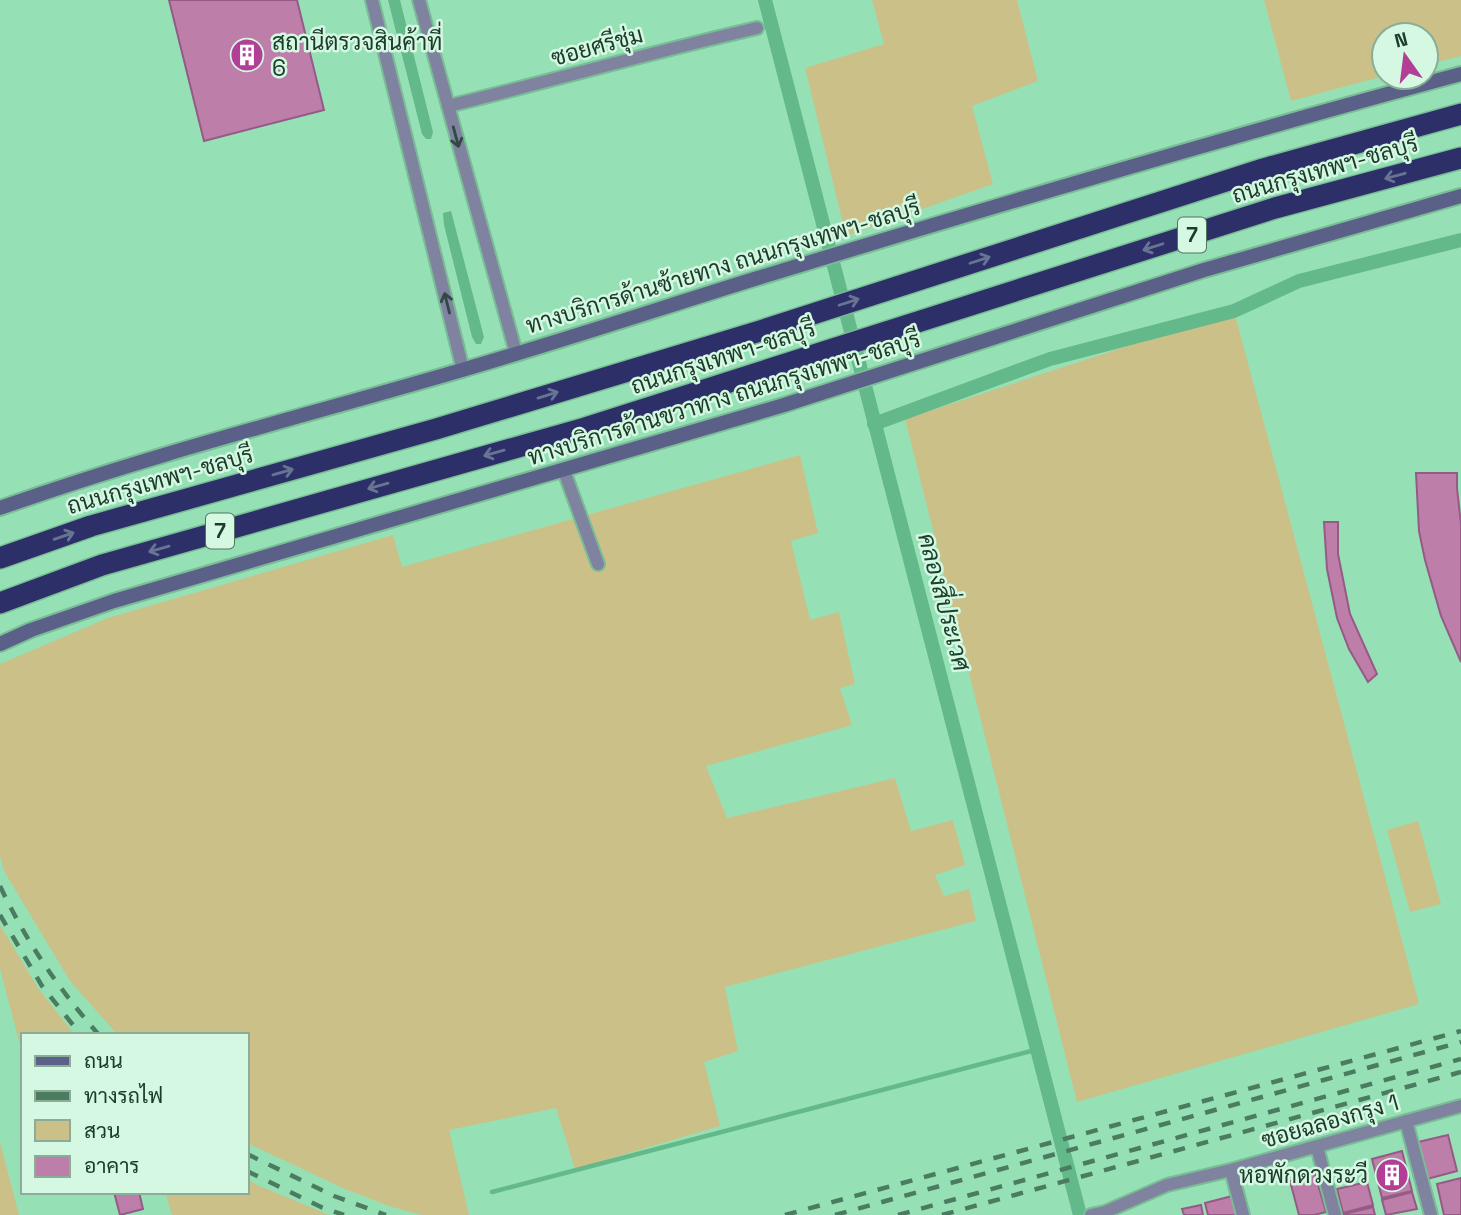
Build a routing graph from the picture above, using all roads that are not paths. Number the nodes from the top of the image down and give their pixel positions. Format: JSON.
{"nodes":[{"id":1,"x":372,"y":0,"type":"edge"},
{"id":2,"x":419,"y":0,"type":"edge"},
{"id":3,"x":757,"y":28,"type":"dead end"},
{"id":4,"x":1461,"y":74,"type":"edge"},
{"id":5,"x":448,"y":106,"type":"junction"},
{"id":6,"x":1461,"y":114,"type":"edge"},
{"id":7,"x":1461,"y":158,"type":"edge"},
{"id":8,"x":1461,"y":196,"type":"edge"},
{"id":9,"x":516,"y":353,"type":"junction"},
{"id":10,"x":463,"y":370,"type":"junction"},
{"id":11,"x":564,"y":471,"type":"junction"},
{"id":12,"x":0,"y":508,"type":"edge"},
{"id":13,"x":0,"y":558,"type":"edge"},
{"id":14,"x":598,"y":564,"type":"dead end"},
{"id":15,"x":0,"y":603,"type":"edge"},
{"id":16,"x":0,"y":644,"type":"edge"},
{"id":17,"x":1461,"y":1106,"type":"edge"},
{"id":18,"x":1406,"y":1121,"type":"junction"},
{"id":19,"x":1317,"y":1147,"type":"junction"},
{"id":20,"x":1231,"y":1170,"type":"junction"},
{"id":21,"x":1091,"y":1215,"type":"edge"},
{"id":22,"x":1243,"y":1215,"type":"edge"},
{"id":23,"x":1335,"y":1215,"type":"edge"},
{"id":24,"x":1431,"y":1215,"type":"edge"}],
"edges":[{"from":10,"to":1,"type":"street","one_way":true},
{"from":2,"to":5,"type":"street"},
{"from":3,"to":5,"type":"street","name":"ซอยศรีชุ่ม"},
{"from":4,"to":9,"type":"main road","name":"ทางบริการด้านซ้ายทาง ถนนกรุงเทพฯ-ชลบุรี"},
{"from":5,"to":9,"type":"street","one_way":true},
{"from":13,"to":6,"type":"highway","name":"ถนนกรุงเทพฯ-ชลบุรี","number":"7","one_way":true},
{"from":7,"to":15,"type":"highway","name":"ถนนกรุงเทพฯ-ชลบุรี","number":"7","one_way":true},
{"from":8,"to":11,"type":"main road","name":"ทางบริการด้านขวาทาง ถนนกรุงเทพฯ-ชลบุรี"},
{"from":9,"to":10,"type":"main road","name":"ทางบริการด้านซ้ายทาง ถนนกรุงเทพฯ-ชลบุรี"},
{"from":10,"to":12,"type":"main road","name":"ทางบริการด้านซ้ายทาง ถนนกรุงเทพฯ-ชลบุรี"},
{"from":11,"to":14,"type":"street"},
{"from":11,"to":16,"type":"main road","name":"ทางบริการด้านขวาทาง ถนนกรุงเทพฯ-ชลบุรี"},
{"from":17,"to":18,"type":"street","name":"ซอยฉลองกรุง 1"},
{"from":18,"to":19,"type":"street","name":"ซอยฉลองกรุง 1"},
{"from":18,"to":24,"type":"street"},
{"from":19,"to":20,"type":"street","name":"ซอยฉลองกรุง 1"},
{"from":19,"to":23,"type":"street"},
{"from":20,"to":21,"type":"street","name":"ซอยฉลองกรุง 1"},
{"from":20,"to":22,"type":"street"}]}
